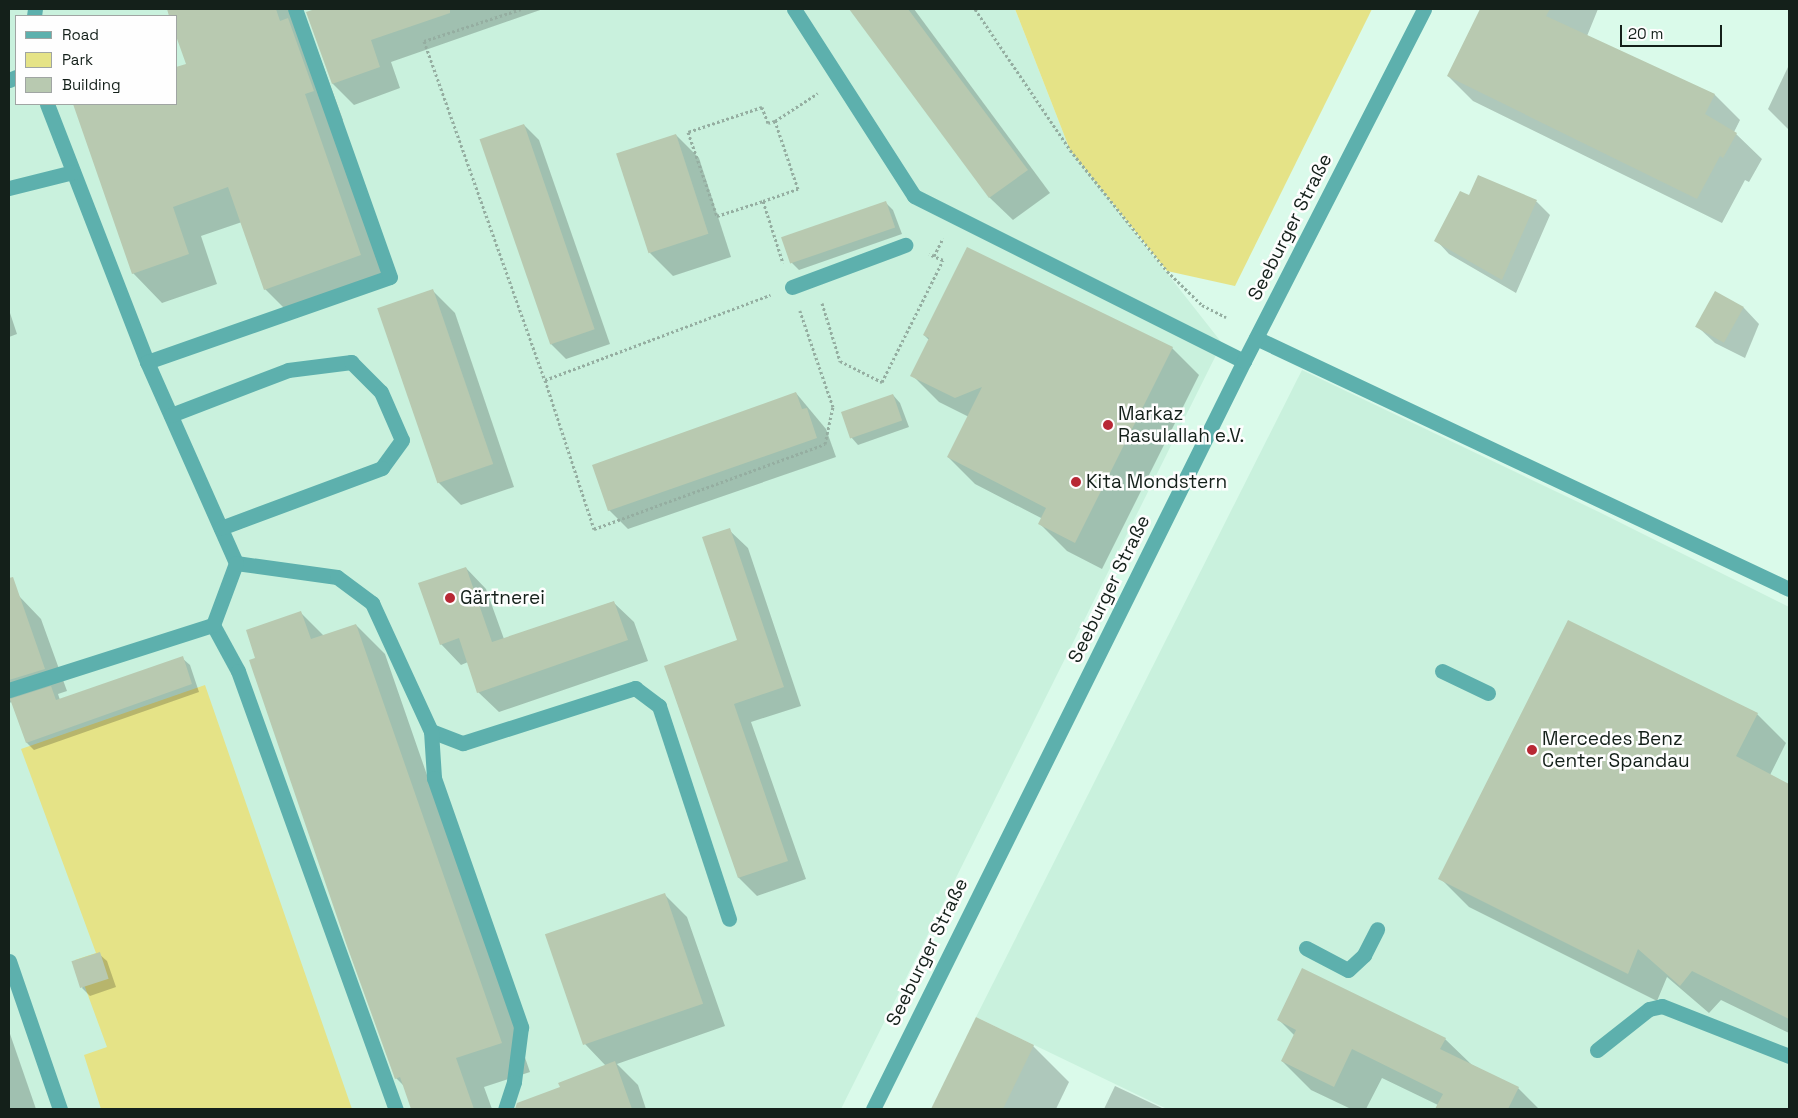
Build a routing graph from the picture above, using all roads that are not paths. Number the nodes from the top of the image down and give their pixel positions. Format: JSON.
{"nodes":[{"id":1,"x":294,"y":9,"type":"edge"},
{"id":2,"x":794,"y":9,"type":"edge"},
{"id":3,"x":1424,"y":9,"type":"edge"},
{"id":4,"x":47,"y":105,"type":"edge"},
{"id":5,"x":74,"y":172,"type":"junction"},
{"id":6,"x":9,"y":188,"type":"edge"},
{"id":7,"x":906,"y":244,"type":"road end"},
{"id":8,"x":792,"y":287,"type":"road end"},
{"id":9,"x":1256,"y":338,"type":"junction"},
{"id":10,"x":1244,"y":361,"type":"junction"},
{"id":11,"x":147,"y":362,"type":"junction"},
{"id":12,"x":171,"y":415,"type":"junction"},
{"id":13,"x":221,"y":528,"type":"junction"},
{"id":14,"x":236,"y":563,"type":"junction"},
{"id":15,"x":1789,"y":589,"type":"edge"},
{"id":16,"x":212,"y":625,"type":"junction"},
{"id":17,"x":1442,"y":671,"type":"dead end"},
{"id":18,"x":9,"y":690,"type":"edge"},
{"id":19,"x":1488,"y":693,"type":"dead end"},
{"id":20,"x":431,"y":731,"type":"junction"},
{"id":21,"x":729,"y":919,"type":"dead end"},
{"id":22,"x":1377,"y":928,"type":"dead end"},
{"id":23,"x":1306,"y":948,"type":"dead end"},
{"id":24,"x":9,"y":961,"type":"edge"},
{"id":25,"x":1597,"y":1050,"type":"dead end"},
{"id":26,"x":1789,"y":1056,"type":"edge"},
{"id":27,"x":60,"y":1109,"type":"edge"},
{"id":28,"x":396,"y":1109,"type":"edge"},
{"id":29,"x":504,"y":1109,"type":"edge"},
{"id":30,"x":873,"y":1109,"type":"edge"}],
"edges":[{"from":1,"to":11,"type":"street"},
{"from":2,"to":10,"type":"street"},
{"from":3,"to":9,"type":"street","name":"Seeburger Straße"},
{"from":4,"to":5,"type":"street"},
{"from":5,"to":6,"type":"street"},
{"from":5,"to":11,"type":"street"},
{"from":7,"to":8,"type":"street"},
{"from":9,"to":10,"type":"street","name":"Seeburger Straße"},
{"from":9,"to":15,"type":"street"},
{"from":10,"to":30,"type":"street","name":"Seeburger Straße"},
{"from":11,"to":12,"type":"street"},
{"from":12,"to":13,"type":"street"},
{"from":12,"to":13,"type":"street"},
{"from":13,"to":14,"type":"street"},
{"from":14,"to":16,"type":"street"},
{"from":14,"to":20,"type":"street"},
{"from":16,"to":18,"type":"street"},
{"from":16,"to":28,"type":"street"},
{"from":17,"to":19,"type":"street"},
{"from":20,"to":21,"type":"street"},
{"from":20,"to":29,"type":"street"},
{"from":22,"to":23,"type":"street"},
{"from":24,"to":27,"type":"street"},
{"from":25,"to":26,"type":"street"}]}
